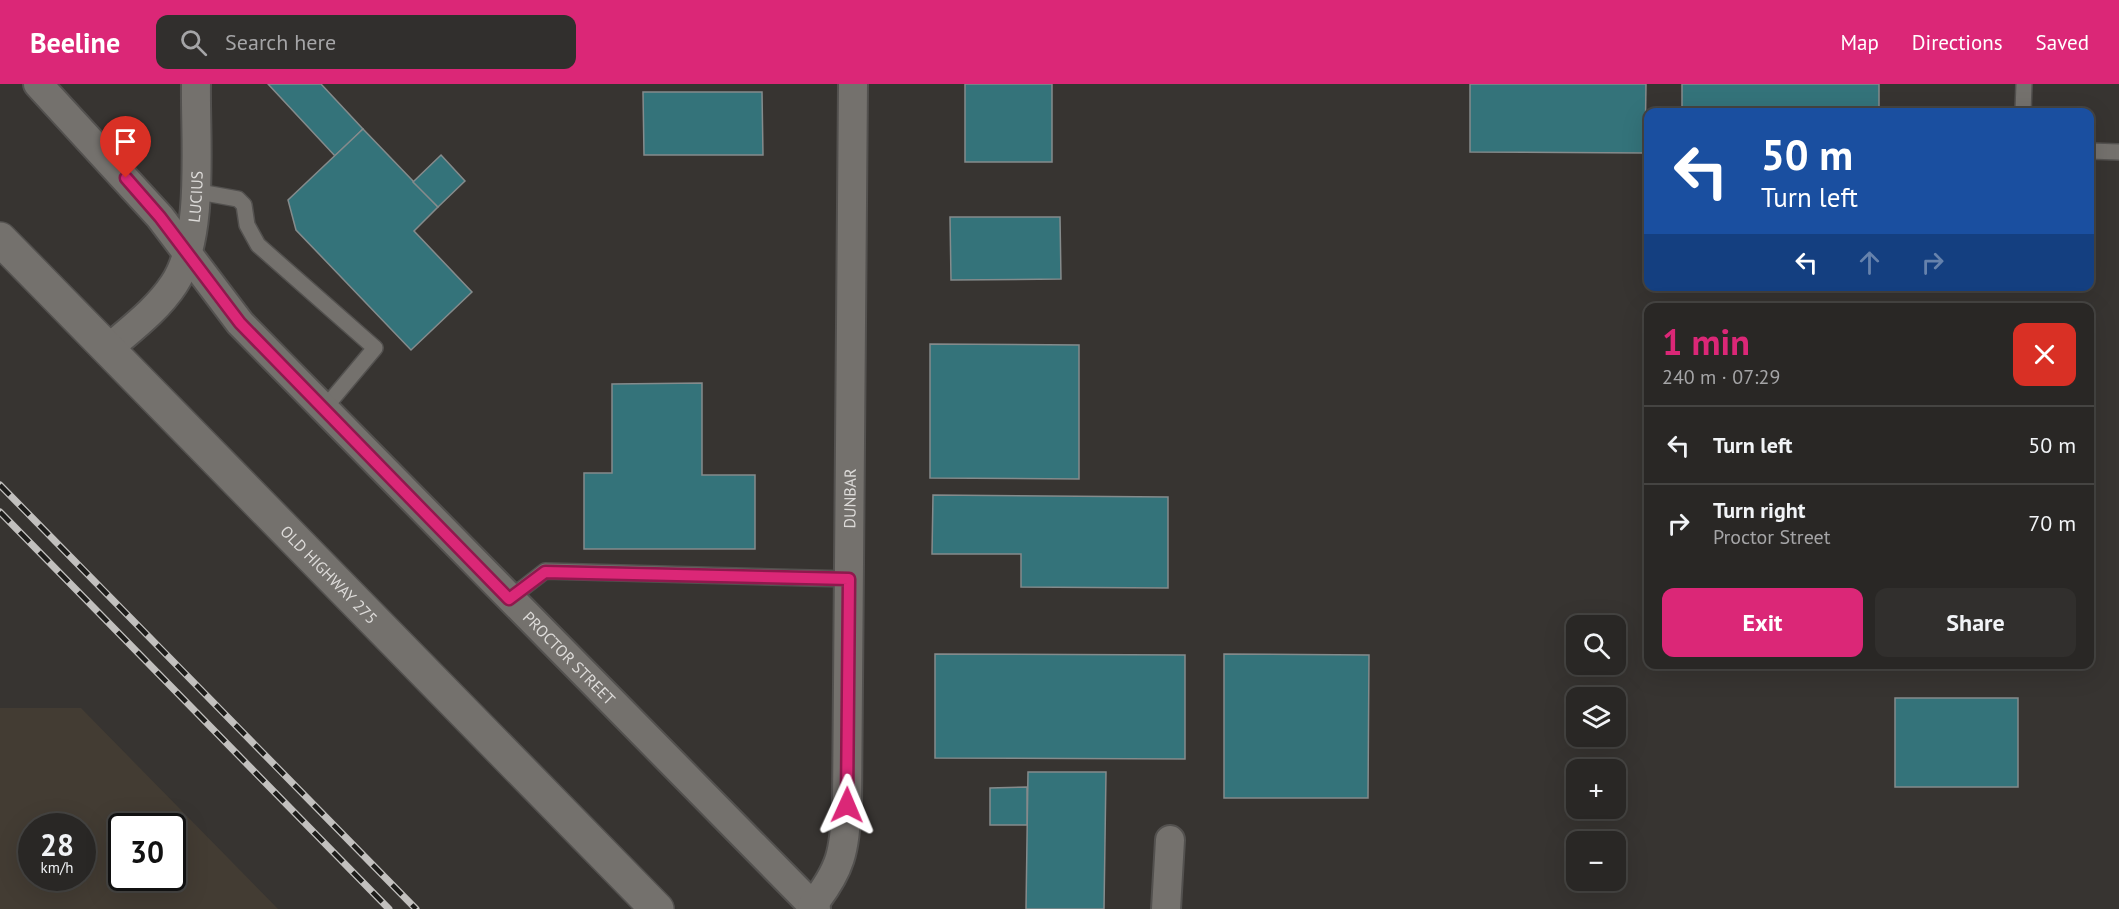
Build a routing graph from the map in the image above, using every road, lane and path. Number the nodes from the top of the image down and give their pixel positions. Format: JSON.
{"nodes":[{"id":1,"x":38,"y":84,"type":"edge"},
{"id":2,"x":196,"y":84,"type":"edge"},
{"id":3,"x":853,"y":84,"type":"edge"},
{"id":4,"x":2024,"y":84,"type":"edge"},
{"id":5,"x":2023,"y":108,"type":"edge"},
{"id":6,"x":2094,"y":151,"type":"edge"},
{"id":7,"x":2119,"y":152,"type":"edge"},
{"id":8,"x":195,"y":191,"type":"junction"},
{"id":9,"x":0,"y":238,"type":"edge"},
{"id":10,"x":189,"y":254,"type":"junction"},
{"id":11,"x":108,"y":349,"type":"junction"},
{"id":12,"x":323,"y":410,"type":"junction"},
{"id":13,"x":849,"y":579,"type":"junction"},
{"id":14,"x":509,"y":599,"type":"junction"},
{"id":15,"x":1170,"y":840,"type":"dead end"},
{"id":16,"x":814,"y":907,"type":"edge"},
{"id":17,"x":657,"y":909,"type":"edge"},
{"id":18,"x":1166,"y":909,"type":"edge"}],
"edges":[{"from":1,"to":10,"type":"street","name":"PROCTOR STREET"},
{"from":2,"to":8,"type":"street","name":"LUCIUS"},
{"from":3,"to":13,"type":"street","name":"DUNBAR"},
{"from":4,"to":5,"type":"lane"},
{"from":6,"to":7,"type":"lane"},
{"from":8,"to":10,"type":"street","name":"LUCIUS"},
{"from":8,"to":12,"type":"lane"},
{"from":9,"to":11,"type":"main road","name":"OLD HIGHWAY 275"},
{"from":10,"to":11,"type":"street","name":"LUCIUS"},
{"from":10,"to":12,"type":"street","name":"PROCTOR STREET"},
{"from":11,"to":17,"type":"main road","name":"OLD HIGHWAY 275"},
{"from":12,"to":14,"type":"street","name":"PROCTOR STREET"},
{"from":13,"to":14,"type":"lane"},
{"from":13,"to":16,"type":"street","name":"DUNBAR"},
{"from":14,"to":16,"type":"street","name":"PROCTOR STREET"},
{"from":15,"to":18,"type":"street"}]}
